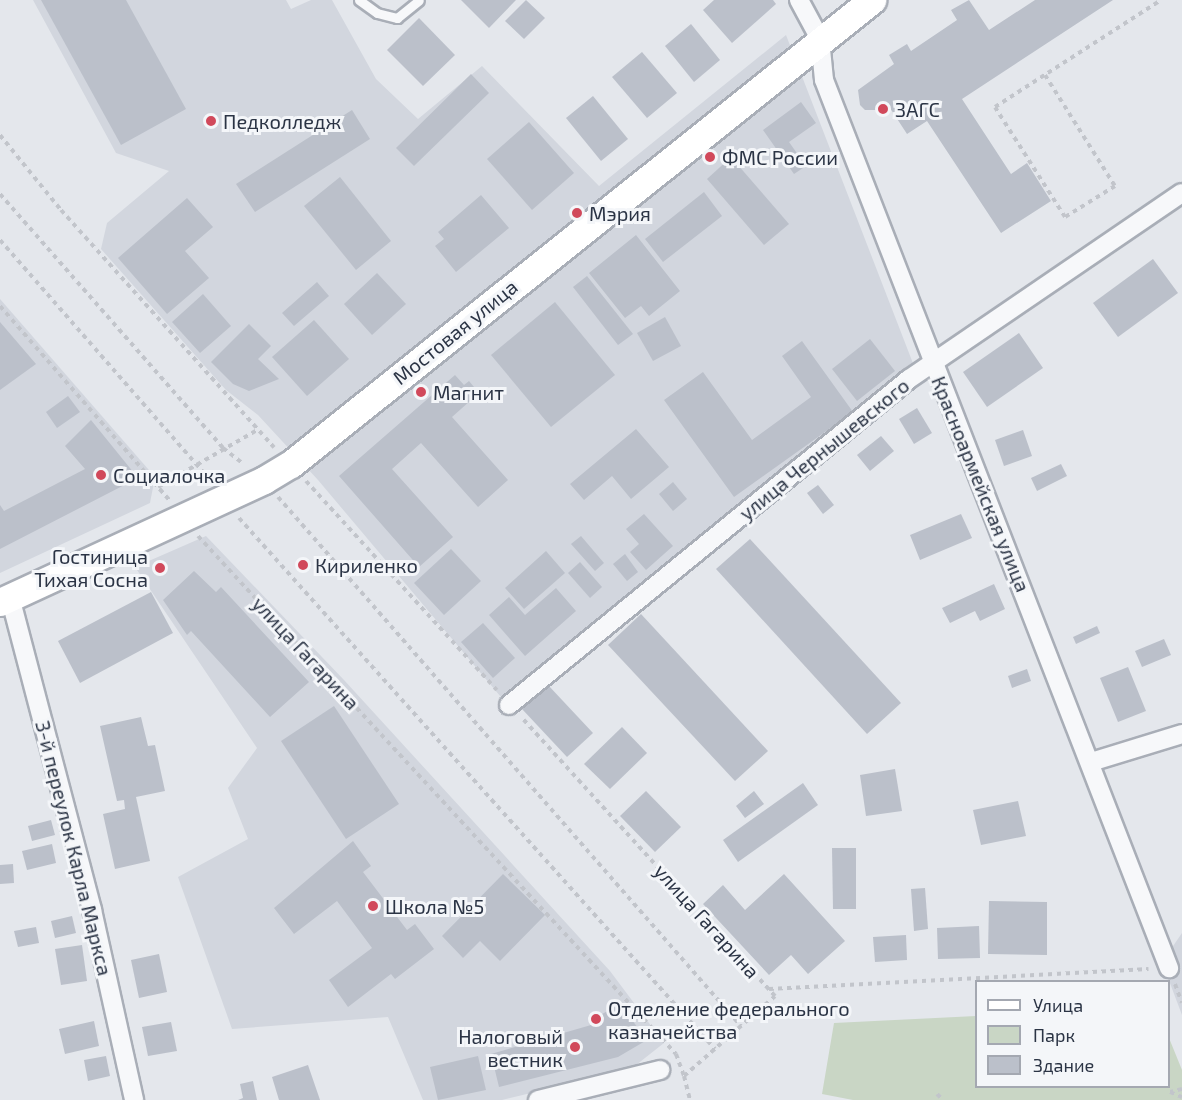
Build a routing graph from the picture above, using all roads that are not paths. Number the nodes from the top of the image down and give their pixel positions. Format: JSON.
{"nodes":[{"id":1,"x":359,"y":0,"type":"edge"},
{"id":2,"x":419,"y":0,"type":"edge"},
{"id":3,"x":799,"y":0,"type":"edge"},
{"id":4,"x":872,"y":0,"type":"edge"},
{"id":5,"x":820,"y":39,"type":"junction"},
{"id":6,"x":1182,"y":193,"type":"edge"},
{"id":7,"x":934,"y":363,"type":"junction"},
{"id":8,"x":5,"y":600,"type":"edge"},
{"id":9,"x":510,"y":705,"type":"road end"},
{"id":10,"x":1182,"y":734,"type":"edge"},
{"id":11,"x":1091,"y":762,"type":"junction"},
{"id":12,"x":1168,"y":968,"type":"road end"},
{"id":13,"x":660,"y":1070,"type":"dead end"},
{"id":14,"x":135,"y":1100,"type":"edge"},
{"id":15,"x":538,"y":1100,"type":"edge"}],
"edges":[{"from":1,"to":2,"type":"lane"},
{"from":3,"to":5,"type":"street","name":"Красноармейская улица"},
{"from":4,"to":5,"type":"main road","name":"Мостовая улица"},
{"from":5,"to":7,"type":"street","name":"Красноармейская улица"},
{"from":5,"to":8,"type":"main road","name":"Мостовая улица"},
{"from":6,"to":7,"type":"street","name":"улица Чернышевского"},
{"from":7,"to":9,"type":"street","name":"улица Чернышевского"},
{"from":7,"to":11,"type":"street","name":"Красноармейская улица"},
{"from":8,"to":14,"type":"street","name":"3-й переулок Карла Маркса"},
{"from":10,"to":11,"type":"street"},
{"from":11,"to":12,"type":"street","name":"Красноармейская улица"},
{"from":13,"to":15,"type":"street"}]}
